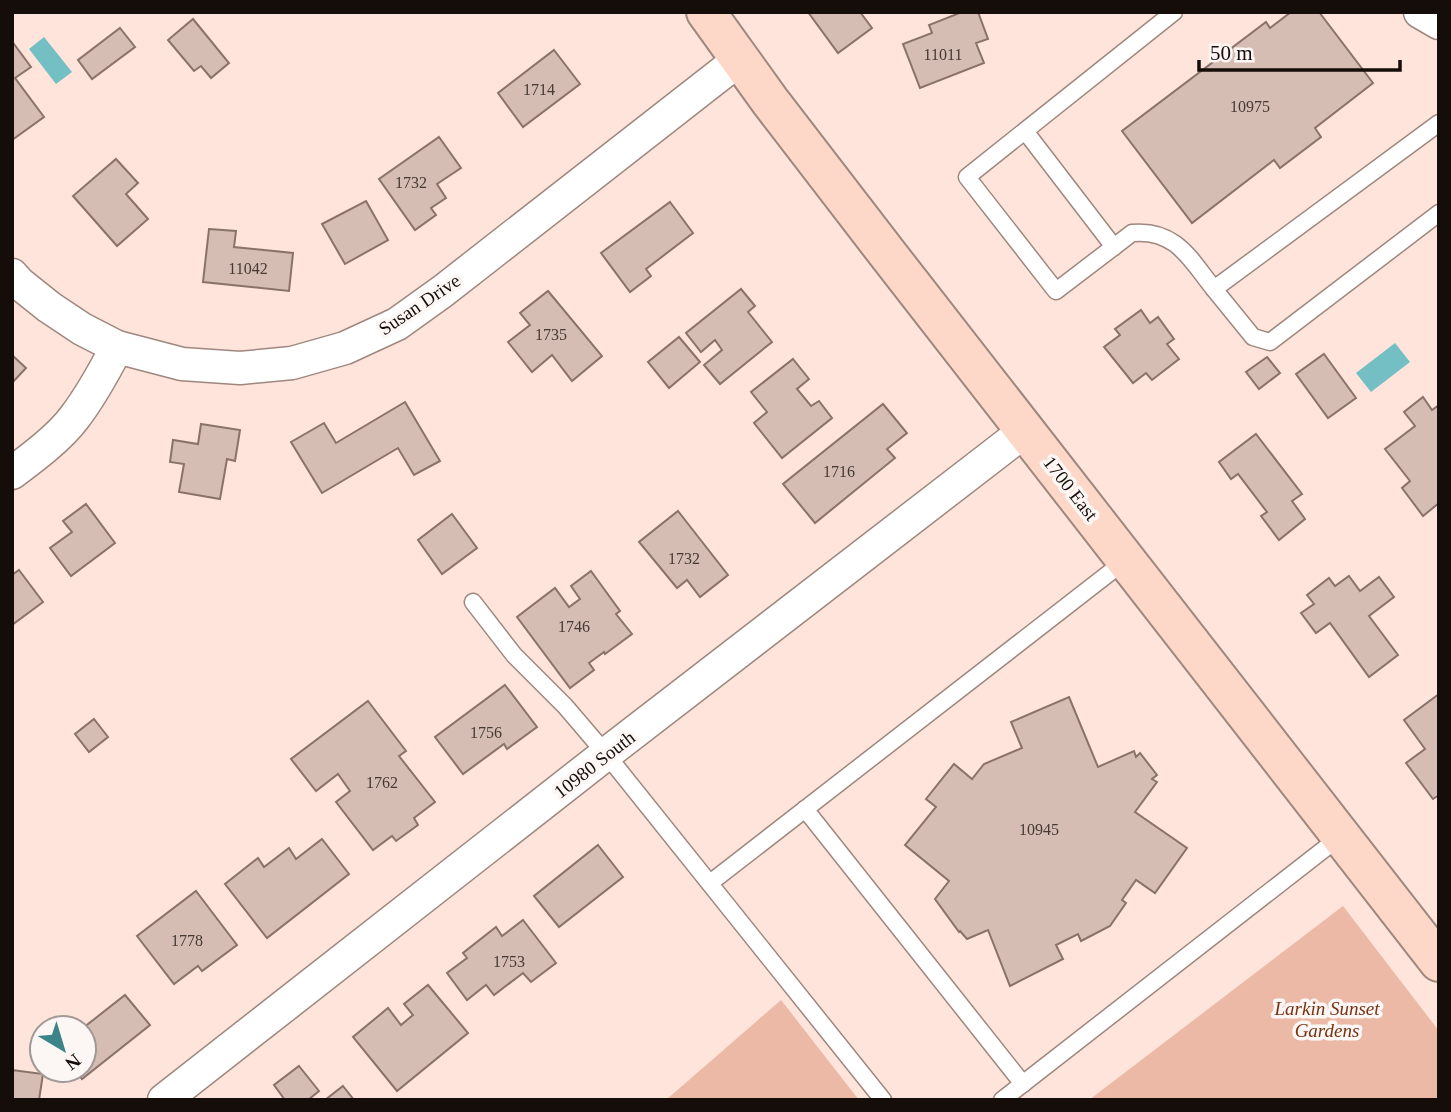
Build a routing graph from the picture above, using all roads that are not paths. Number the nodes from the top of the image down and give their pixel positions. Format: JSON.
{"nodes":[{"id":1,"x":706,"y":12,"type":"edge"},
{"id":2,"x":1174,"y":12,"type":"edge"},
{"id":3,"x":1420,"y":12,"type":"edge"},
{"id":4,"x":1439,"y":23,"type":"edge"},
{"id":5,"x":740,"y":59,"type":"junction"},
{"id":6,"x":1439,"y":123,"type":"edge"},
{"id":7,"x":1025,"y":131,"type":"junction"},
{"id":8,"x":1439,"y":213,"type":"edge"},
{"id":9,"x":1114,"y":247,"type":"junction"},
{"id":10,"x":12,"y":275,"type":"edge"},
{"id":11,"x":1214,"y":289,"type":"junction"},
{"id":12,"x":117,"y":347,"type":"junction"},
{"id":13,"x":1026,"y":430,"type":"junction"},
{"id":14,"x":12,"y":473,"type":"edge"},
{"id":15,"x":1126,"y":560,"type":"junction"},
{"id":16,"x":473,"y":602,"type":"dead end"},
{"id":17,"x":606,"y":754,"type":"junction"},
{"id":18,"x":806,"y":809,"type":"junction"},
{"id":19,"x":1341,"y":836,"type":"junction"},
{"id":20,"x":710,"y":883,"type":"junction"},
{"id":21,"x":1439,"y":962,"type":"edge"},
{"id":22,"x":1023,"y":1084,"type":"junction"},
{"id":23,"x":164,"y":1100,"type":"edge"},
{"id":24,"x":883,"y":1100,"type":"edge"},
{"id":25,"x":1002,"y":1100,"type":"edge"}],
"edges":[{"from":1,"to":5,"type":"main road","name":"1700 East"},
{"from":2,"to":7,"type":"lane"},
{"from":3,"to":4,"type":"street"},
{"from":5,"to":12,"type":"street","name":"Susan Drive"},
{"from":5,"to":13,"type":"main road","name":"1700 East"},
{"from":6,"to":11,"type":"lane"},
{"from":7,"to":9,"type":"lane"},
{"from":7,"to":9,"type":"lane"},
{"from":8,"to":11,"type":"lane"},
{"from":9,"to":11,"type":"lane"},
{"from":10,"to":12,"type":"street","name":"Susan Drive"},
{"from":12,"to":14,"type":"street"},
{"from":13,"to":15,"type":"main road","name":"1700 East"},
{"from":13,"to":17,"type":"street","name":"10980 South"},
{"from":15,"to":18,"type":"lane"},
{"from":15,"to":19,"type":"main road","name":"1700 East"},
{"from":16,"to":17,"type":"lane"},
{"from":17,"to":20,"type":"lane"},
{"from":17,"to":23,"type":"street","name":"10980 South"},
{"from":18,"to":20,"type":"lane"},
{"from":18,"to":22,"type":"lane"},
{"from":19,"to":21,"type":"main road","name":"1700 East"},
{"from":19,"to":22,"type":"lane"},
{"from":20,"to":24,"type":"lane"},
{"from":22,"to":25,"type":"lane"}]}
